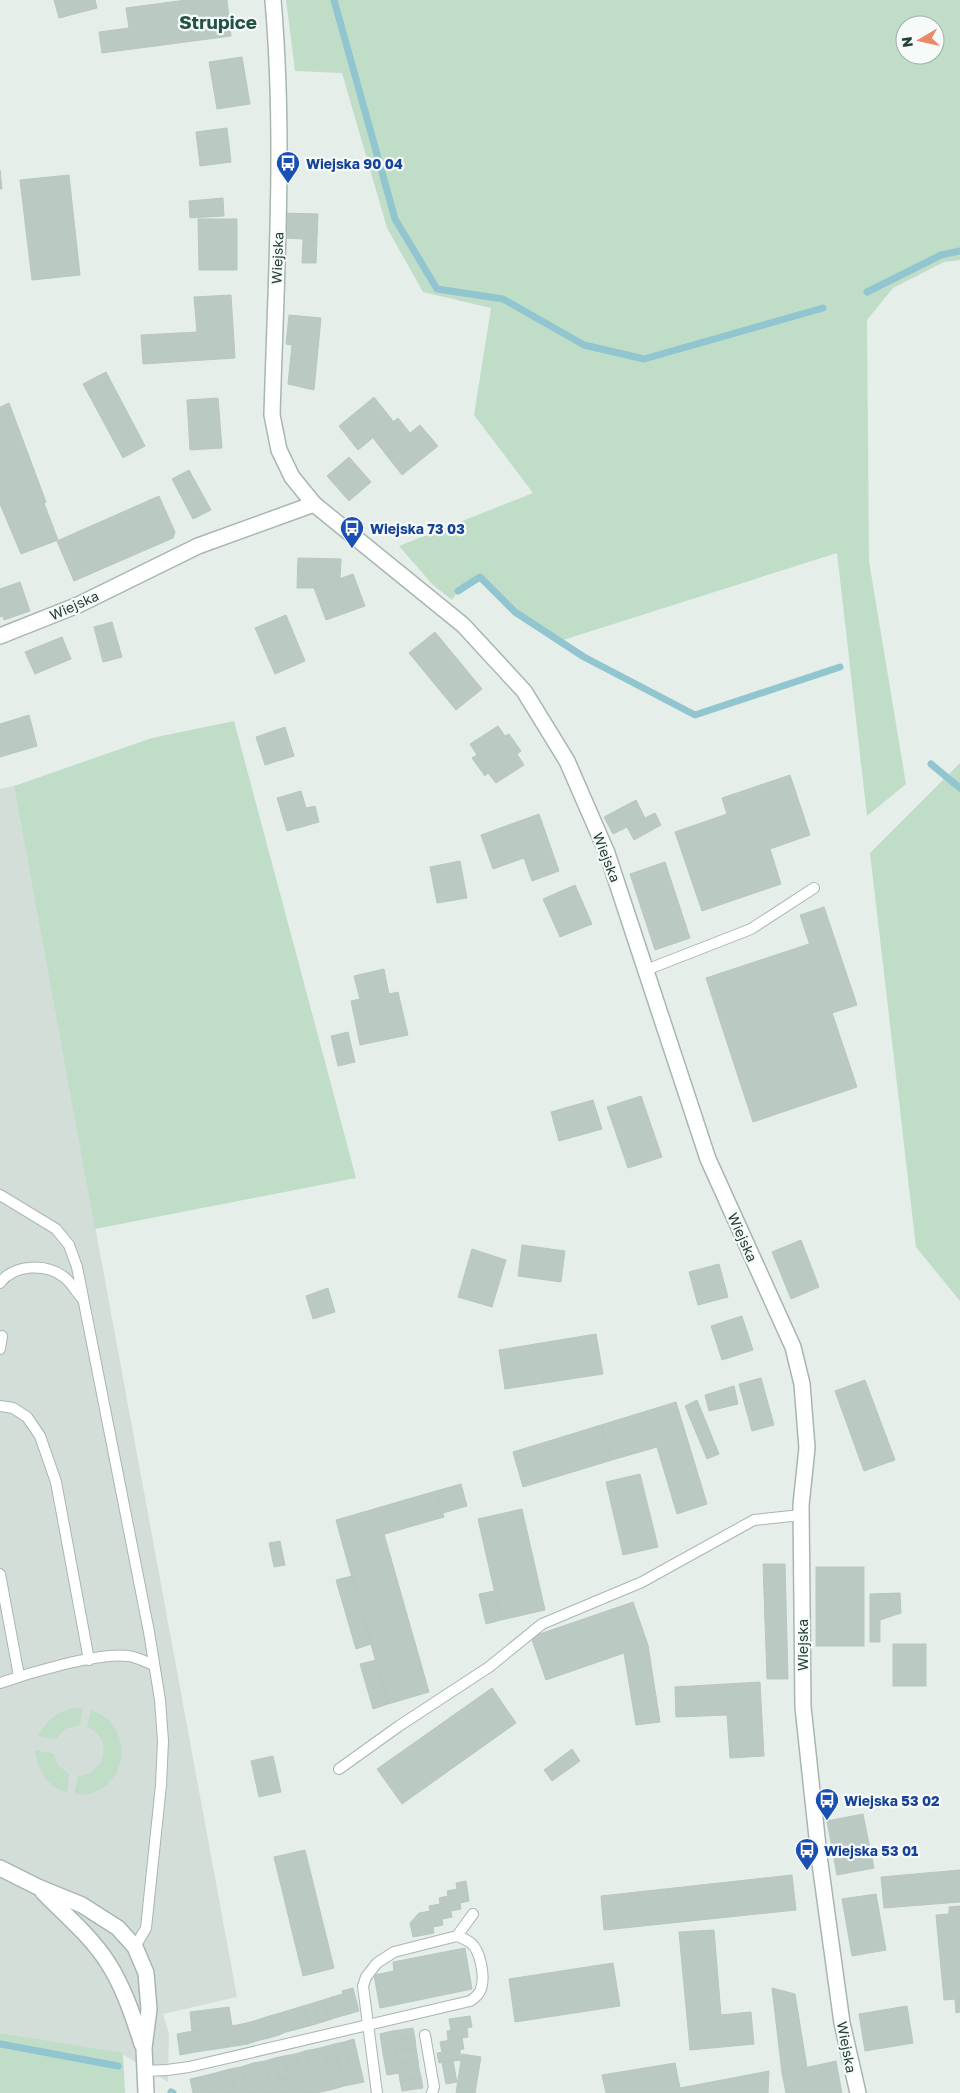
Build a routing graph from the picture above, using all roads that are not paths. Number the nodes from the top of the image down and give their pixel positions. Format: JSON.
{"nodes":[{"id":1,"x":273,"y":0,"type":"edge"},
{"id":2,"x":314,"y":504,"type":"junction"},
{"id":3,"x":0,"y":636,"type":"edge"},
{"id":4,"x":814,"y":888,"type":"dead end"},
{"id":5,"x":646,"y":970,"type":"junction"},
{"id":6,"x":0,"y":1195,"type":"edge"},
{"id":7,"x":0,"y":1283,"type":"edge"},
{"id":8,"x":84,"y":1301,"type":"junction"},
{"id":9,"x":2,"y":1336,"type":"dead end"},
{"id":10,"x":0,"y":1349,"type":"edge"},
{"id":11,"x":0,"y":1406,"type":"edge"},
{"id":12,"x":801,"y":1515,"type":"junction"},
{"id":13,"x":0,"y":1574,"type":"edge"},
{"id":14,"x":89,"y":1660,"type":"junction"},
{"id":15,"x":154,"y":1665,"type":"junction"},
{"id":16,"x":19,"y":1676,"type":"junction"},
{"id":17,"x":0,"y":1683,"type":"edge"},
{"id":18,"x":339,"y":1769,"type":"dead end"},
{"id":19,"x":0,"y":1868,"type":"edge"},
{"id":20,"x":38,"y":1887,"type":"junction"},
{"id":21,"x":473,"y":1914,"type":"dead end"},
{"id":22,"x":457,"y":1936,"type":"junction"},
{"id":23,"x":135,"y":1946,"type":"junction"},
{"id":24,"x":368,"y":2025,"type":"junction"},
{"id":25,"x":425,"y":2035,"type":"dead end"},
{"id":26,"x":144,"y":2048,"type":"junction"},
{"id":27,"x":145,"y":2071,"type":"junction"},
{"id":28,"x":146,"y":2093,"type":"edge"},
{"id":29,"x":377,"y":2093,"type":"edge"},
{"id":30,"x":432,"y":2093,"type":"edge"},
{"id":31,"x":858,"y":2093,"type":"edge"}],
"edges":[{"from":1,"to":2,"type":"street","name":"Wiejska"},
{"from":2,"to":3,"type":"street","name":"Wiejska"},
{"from":2,"to":5,"type":"street","name":"Wiejska"},
{"from":4,"to":5,"type":"lane"},
{"from":5,"to":12,"type":"street","name":"Wiejska"},
{"from":6,"to":8,"type":"lane"},
{"from":7,"to":8,"type":"lane"},
{"from":8,"to":15,"type":"lane"},
{"from":9,"to":10,"type":"lane"},
{"from":11,"to":14,"type":"lane"},
{"from":12,"to":18,"type":"lane"},
{"from":12,"to":31,"type":"street","name":"Wiejska"},
{"from":13,"to":16,"type":"lane"},
{"from":14,"to":15,"type":"lane"},
{"from":14,"to":16,"type":"lane"},
{"from":15,"to":23,"type":"lane"},
{"from":16,"to":17,"type":"lane"},
{"from":19,"to":20,"type":"street"},
{"from":20,"to":23,"type":"street"},
{"from":20,"to":26,"type":"street"},
{"from":21,"to":22,"type":"lane"},
{"from":22,"to":24,"type":"lane"},
{"from":22,"to":24,"type":"lane"},
{"from":23,"to":26,"type":"street"},
{"from":24,"to":27,"type":"lane"},
{"from":24,"to":29,"type":"lane"},
{"from":25,"to":30,"type":"lane"},
{"from":26,"to":27,"type":"street"},
{"from":27,"to":28,"type":"street"}]}
